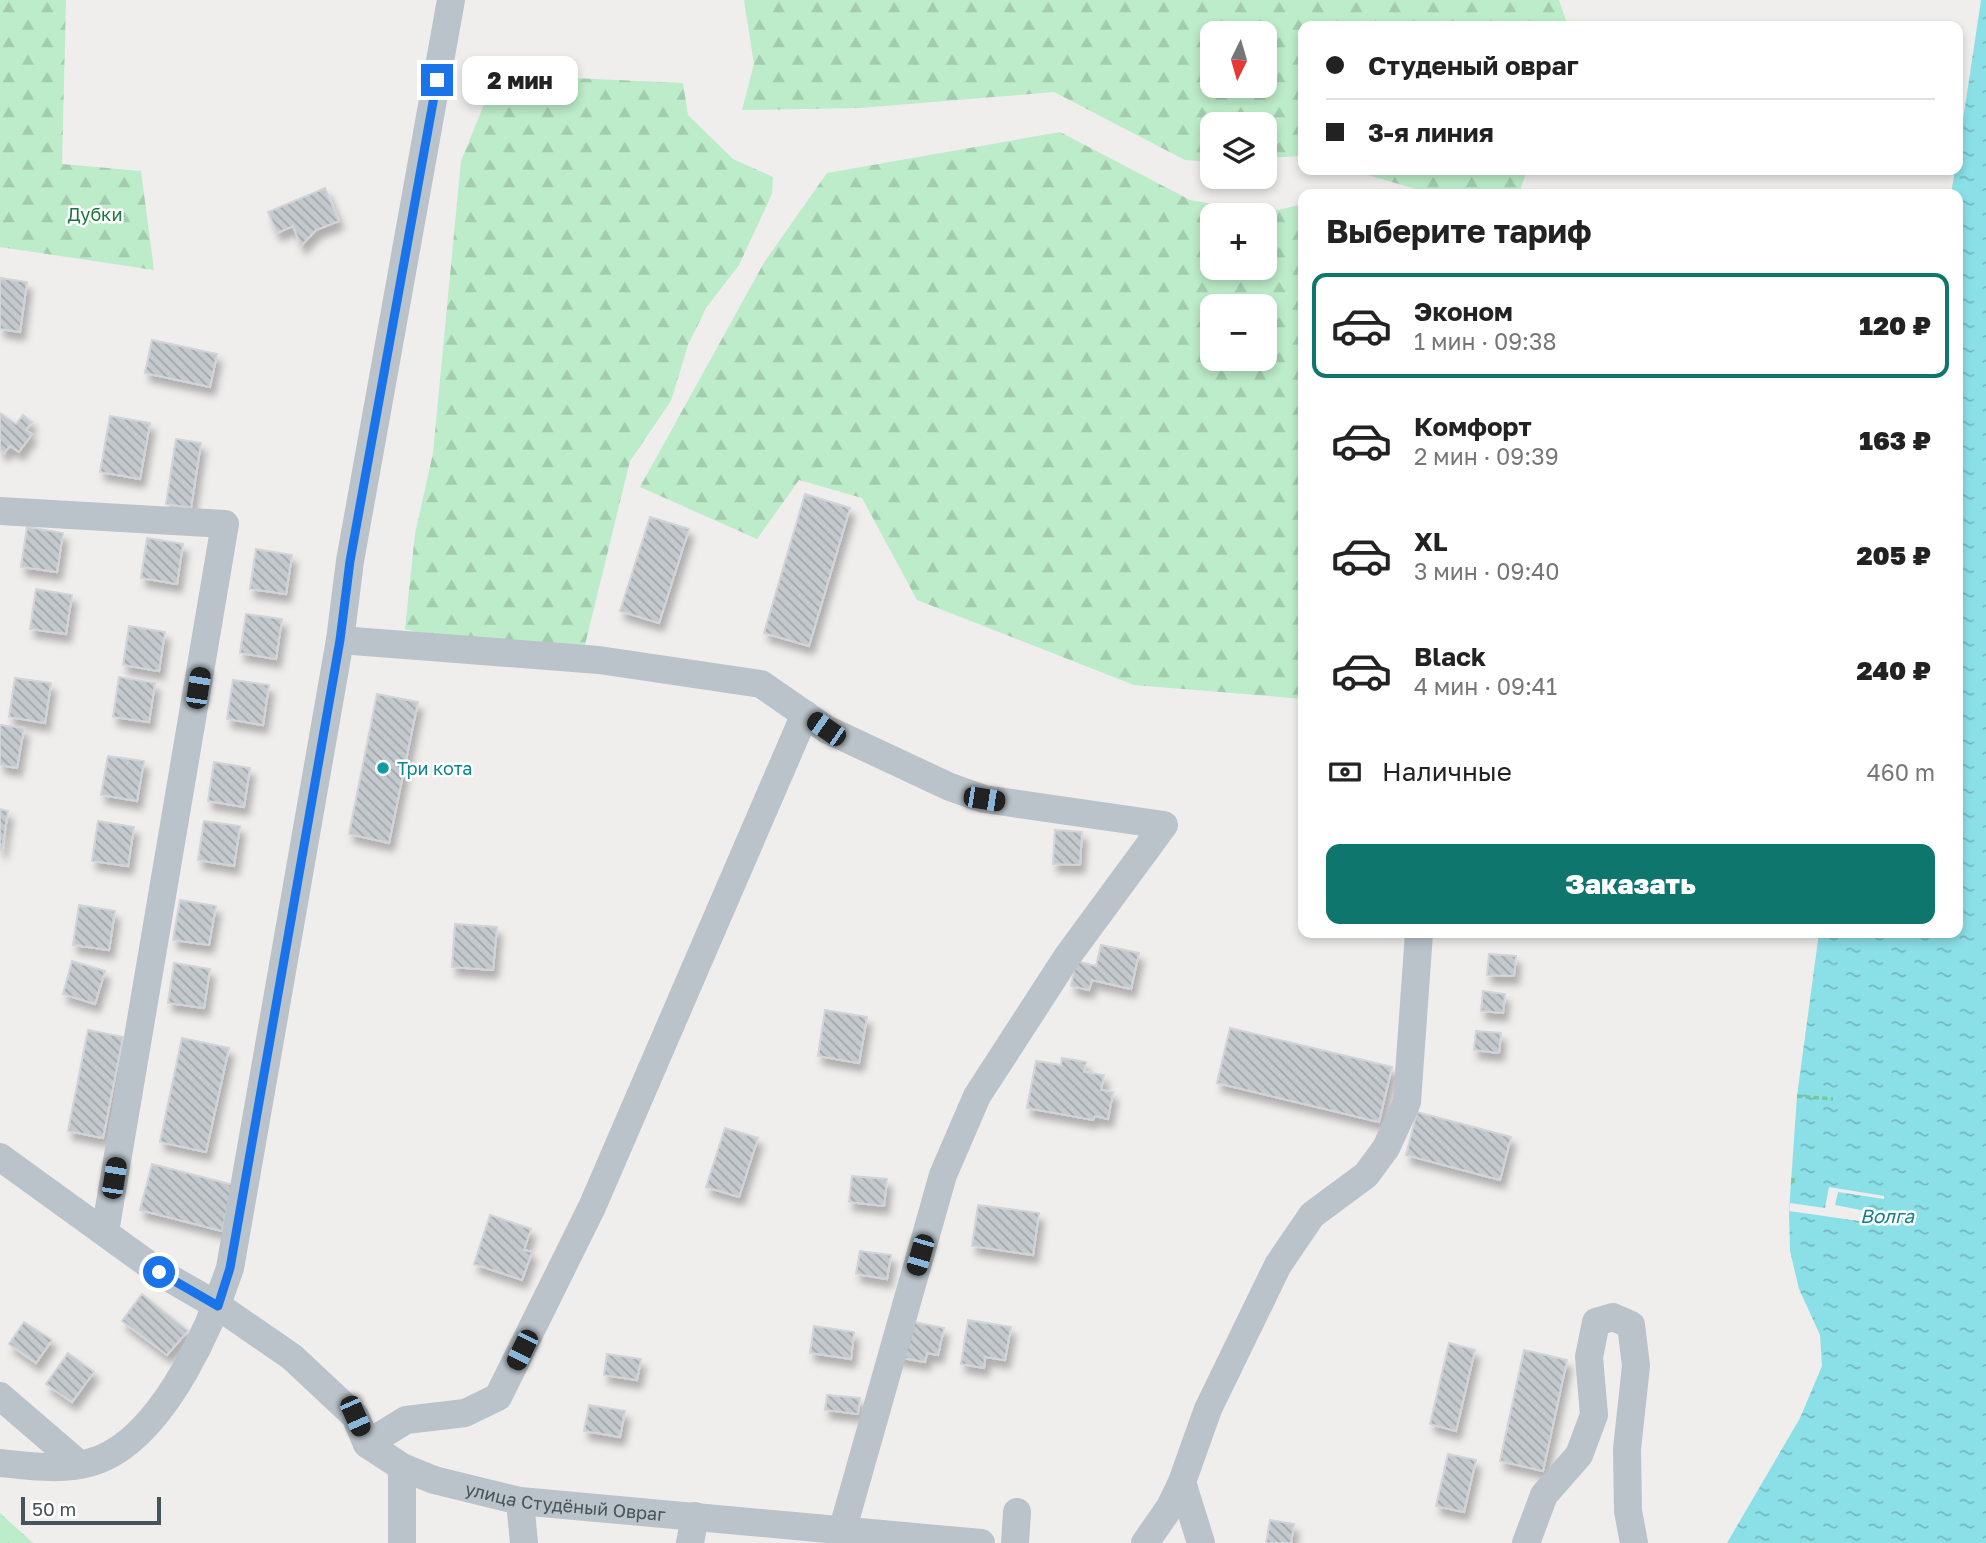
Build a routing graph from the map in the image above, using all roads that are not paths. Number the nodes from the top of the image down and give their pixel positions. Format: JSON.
{"nodes":[{"id":1,"x":451,"y":0,"type":"edge"},
{"id":2,"x":0,"y":511,"type":"edge"},
{"id":3,"x":340,"y":640,"type":"junction"},
{"id":4,"x":805,"y":714,"type":"junction"},
{"id":5,"x":1419,"y":938,"type":"edge"},
{"id":6,"x":0,"y":1157,"type":"edge"},
{"id":7,"x":105,"y":1232,"type":"junction"},
{"id":8,"x":218,"y":1306,"type":"junction"},
{"id":9,"x":0,"y":1396,"type":"edge"},
{"id":10,"x":367,"y":1444,"type":"junction"},
{"id":11,"x":0,"y":1463,"type":"edge"},
{"id":12,"x":79,"y":1464,"type":"junction"},
{"id":13,"x":402,"y":1467,"type":"junction"},
{"id":14,"x":1182,"y":1482,"type":"junction"},
{"id":15,"x":520,"y":1501,"type":"junction"},
{"id":16,"x":1017,"y":1512,"type":"dead end"},
{"id":17,"x":842,"y":1528,"type":"junction"},
{"id":18,"x":692,"y":1530,"type":"edge"},
{"id":19,"x":895,"y":1538,"type":"edge"},
{"id":20,"x":401,"y":1543,"type":"edge"},
{"id":21,"x":524,"y":1543,"type":"edge"},
{"id":22,"x":981,"y":1543,"type":"edge"},
{"id":23,"x":1015,"y":1543,"type":"edge"},
{"id":24,"x":1145,"y":1543,"type":"edge"},
{"id":25,"x":1201,"y":1543,"type":"edge"},
{"id":26,"x":1526,"y":1543,"type":"edge"},
{"id":27,"x":1634,"y":1543,"type":"edge"}],
"edges":[{"from":1,"to":3,"type":"street"},
{"from":2,"to":7,"type":"street"},
{"from":3,"to":4,"type":"street"},
{"from":3,"to":8,"type":"street"},
{"from":4,"to":10,"type":"street"},
{"from":4,"to":17,"type":"street"},
{"from":5,"to":14,"type":"street"},
{"from":6,"to":7,"type":"street"},
{"from":7,"to":8,"type":"street"},
{"from":8,"to":10,"type":"street"},
{"from":8,"to":12,"type":"street"},
{"from":9,"to":12,"type":"street"},
{"from":10,"to":13,"type":"street","name":"улица Студёный Овраг"},
{"from":11,"to":12,"type":"street"},
{"from":13,"to":15,"type":"street","name":"улица Студёный Овраг"},
{"from":13,"to":20,"type":"street"},
{"from":14,"to":24,"type":"street"},
{"from":14,"to":25,"type":"street"},
{"from":15,"to":18,"type":"street","name":"улица Студёный Овраг"},
{"from":15,"to":21,"type":"street"},
{"from":16,"to":23,"type":"street"},
{"from":17,"to":18,"type":"street","name":"улица Студёный Овраг"},
{"from":17,"to":19,"type":"street","name":"улица Студёный Овраг"},
{"from":19,"to":22,"type":"street","name":"улица Студёный Овраг"},
{"from":26,"to":27,"type":"street"}]}
